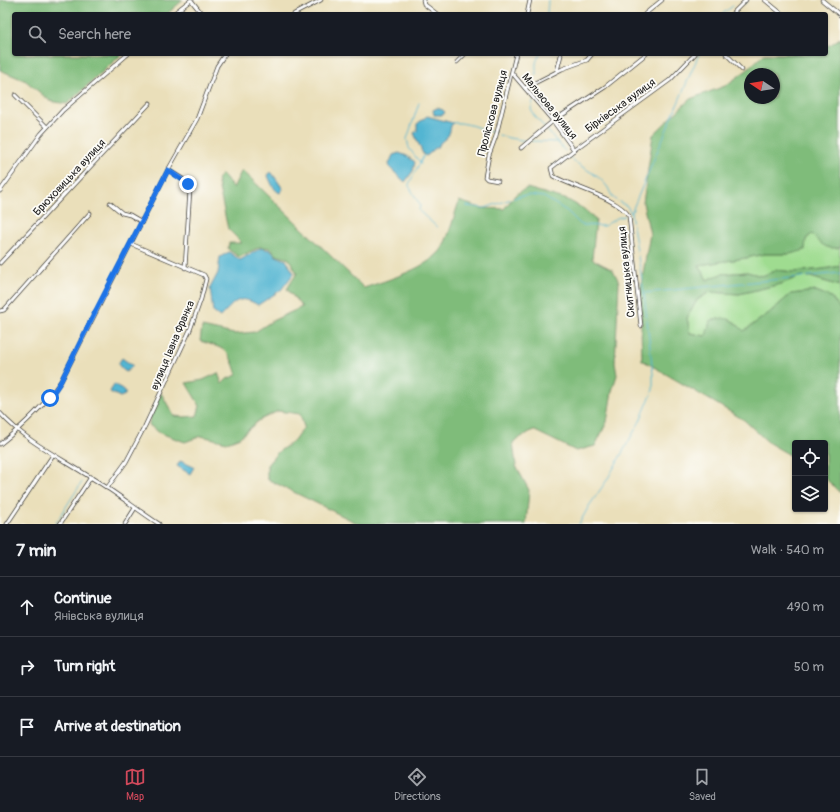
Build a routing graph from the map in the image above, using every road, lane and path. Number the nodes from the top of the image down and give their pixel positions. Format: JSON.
{"nodes":[{"id":1,"x":191,"y":0,"type":"edge"},
{"id":2,"x":321,"y":0,"type":"edge"},
{"id":3,"x":423,"y":0,"type":"edge"},
{"id":4,"x":530,"y":0,"type":"edge"},
{"id":5,"x":662,"y":0,"type":"edge"},
{"id":6,"x":746,"y":0,"type":"edge"},
{"id":7,"x":765,"y":0,"type":"edge"},
{"id":8,"x":822,"y":0,"type":"edge"},
{"id":9,"x":176,"y":12,"type":"edge"},
{"id":10,"x":200,"y":12,"type":"edge"},
{"id":11,"x":298,"y":12,"type":"edge"},
{"id":12,"x":434,"y":12,"type":"edge"},
{"id":13,"x":527,"y":12,"type":"edge"},
{"id":14,"x":647,"y":12,"type":"edge"},
{"id":15,"x":734,"y":12,"type":"edge"},
{"id":16,"x":780,"y":12,"type":"edge"},
{"id":17,"x":840,"y":15,"type":"edge"},
{"id":18,"x":126,"y":56,"type":"edge"},
{"id":19,"x":224,"y":56,"type":"edge"},
{"id":20,"x":463,"y":56,"type":"edge"},
{"id":21,"x":516,"y":56,"type":"edge"},
{"id":22,"x":561,"y":56,"type":"edge"},
{"id":23,"x":591,"y":56,"type":"edge"},
{"id":24,"x":643,"y":56,"type":"edge"},
{"id":25,"x":693,"y":56,"type":"edge"},
{"id":26,"x":728,"y":56,"type":"edge"},
{"id":27,"x":457,"y":62,"type":"dead end"},
{"id":28,"x":742,"y":70,"type":"dead end"},
{"id":29,"x":557,"y":71,"type":"junction"},
{"id":30,"x":512,"y":73,"type":"junction"},
{"id":31,"x":525,"y":88,"type":"junction"},
{"id":32,"x":15,"y":95,"type":"dead end"},
{"id":33,"x":150,"y":103,"type":"dead end"},
{"id":34,"x":553,"y":121,"type":"junction"},
{"id":35,"x":47,"y":127,"type":"junction"},
{"id":36,"x":521,"y":148,"type":"dead end"},
{"id":37,"x":574,"y":150,"type":"junction"},
{"id":38,"x":552,"y":167,"type":"joint"},
{"id":39,"x":168,"y":170,"type":"junction"},
{"id":40,"x":498,"y":181,"type":"dead end"},
{"id":41,"x":0,"y":191,"type":"edge"},
{"id":42,"x":110,"y":203,"type":"dead end"},
{"id":43,"x":90,"y":213,"type":"dead end"},
{"id":44,"x":142,"y":222,"type":"junction"},
{"id":45,"x":131,"y":244,"type":"junction"},
{"id":46,"x":0,"y":263,"type":"edge"},
{"id":47,"x":185,"y":268,"type":"junction"},
{"id":48,"x":0,"y":311,"type":"edge"},
{"id":49,"x":641,"y":326,"type":"dead end"},
{"id":50,"x":0,"y":413,"type":"edge"},
{"id":51,"x":17,"y":431,"type":"junction"},
{"id":52,"x":0,"y":444,"type":"edge"},
{"id":53,"x":54,"y":455,"type":"junction"},
{"id":54,"x":91,"y":477,"type":"junction"},
{"id":55,"x":108,"y":488,"type":"junction"},
{"id":56,"x":135,"y":508,"type":"junction"},
{"id":57,"x":7,"y":524,"type":"edge"},
{"id":58,"x":60,"y":524,"type":"edge"},
{"id":59,"x":125,"y":524,"type":"edge"},
{"id":60,"x":158,"y":524,"type":"edge"}],
"edges":[{"from":1,"to":9,"type":"street"},
{"from":1,"to":10,"type":"street"},
{"from":2,"to":11,"type":"street"},
{"from":3,"to":12,"type":"street"},
{"from":4,"to":13,"type":"street"},
{"from":5,"to":14,"type":"street"},
{"from":6,"to":15,"type":"street"},
{"from":7,"to":16,"type":"street"},
{"from":8,"to":17,"type":"street"},
{"from":18,"to":35,"type":"street"},
{"from":19,"to":39,"type":"street"},
{"from":20,"to":27,"type":"street"},
{"from":21,"to":30,"type":"street","name":"Проліскова вулиця"},
{"from":22,"to":29,"type":"street"},
{"from":23,"to":29,"type":"street"},
{"from":24,"to":34,"type":"street"},
{"from":25,"to":37,"type":"street","name":"Бірківська вулиця"},
{"from":26,"to":28,"type":"street"},
{"from":29,"to":31,"type":"street"},
{"from":30,"to":31,"type":"street","name":"Мальвова вулиця"},
{"from":30,"to":40,"type":"street","name":"Проліскова вулиця"},
{"from":31,"to":34,"type":"street","name":"Мальвова вулиця"},
{"from":32,"to":35,"type":"street"},
{"from":33,"to":46,"type":"street","name":"Брюховицька вулиця"},
{"from":34,"to":36,"type":"street"},
{"from":34,"to":37,"type":"street","name":"Мальвова вулиця"},
{"from":35,"to":41,"type":"street"},
{"from":37,"to":38,"type":"street","name":"Бірківська вулиця"},
{"from":38,"to":49,"type":"street","name":"Скитницька вулиця"},
{"from":39,"to":44,"type":"street"},
{"from":39,"to":47,"type":"street"},
{"from":42,"to":44,"type":"street"},
{"from":43,"to":48,"type":"street"},
{"from":44,"to":45,"type":"street"},
{"from":45,"to":47,"type":"street","name":"вулиця Івана Франка"},
{"from":45,"to":51,"type":"street"},
{"from":47,"to":55,"type":"street","name":"вулиця Івана Франка"},
{"from":50,"to":51,"type":"street"},
{"from":51,"to":52,"type":"street"},
{"from":51,"to":53,"type":"street"},
{"from":53,"to":54,"type":"street"},
{"from":53,"to":57,"type":"street"},
{"from":54,"to":55,"type":"street"},
{"from":54,"to":58,"type":"street"},
{"from":55,"to":56,"type":"street"},
{"from":56,"to":59,"type":"street"},
{"from":56,"to":60,"type":"street"}]}
